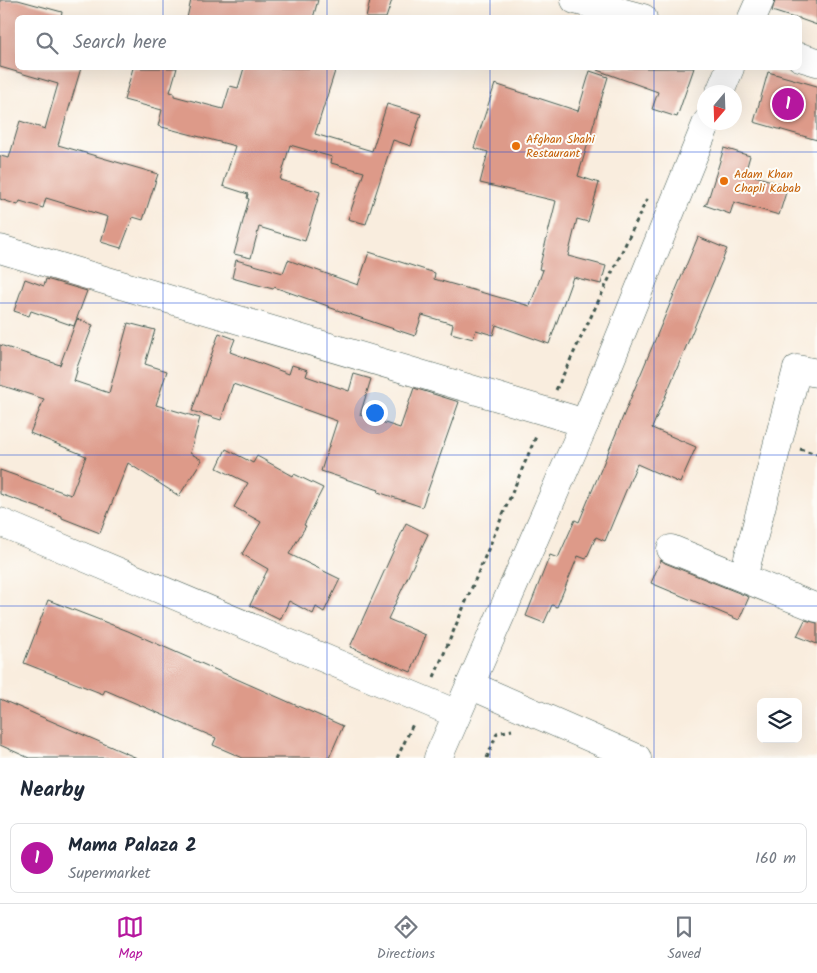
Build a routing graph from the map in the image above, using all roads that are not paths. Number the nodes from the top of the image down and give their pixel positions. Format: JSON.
{"nodes":[{"id":1,"x":576,"y":0,"type":"edge"},
{"id":2,"x":760,"y":0,"type":"edge"},
{"id":3,"x":632,"y":15,"type":"edge"},
{"id":4,"x":753,"y":15,"type":"edge"},
{"id":5,"x":802,"y":58,"type":"edge"},
{"id":6,"x":817,"y":62,"type":"edge"},
{"id":7,"x":729,"y":70,"type":"edge"},
{"id":8,"x":723,"y":85,"type":"edge"},
{"id":9,"x":705,"y":130,"type":"edge"},
{"id":10,"x":0,"y":249,"type":"edge"},
{"id":11,"x":817,"y":373,"type":"edge"},
{"id":12,"x":585,"y":423,"type":"junction"},
{"id":13,"x":0,"y":522,"type":"edge"},
{"id":14,"x":670,"y":549,"type":"dead end"},
{"id":15,"x":743,"y":578,"type":"junction"},
{"id":16,"x":817,"y":608,"type":"edge"},
{"id":17,"x":470,"y":685,"type":"junction"},
{"id":18,"x":457,"y":714,"type":"junction"},
{"id":19,"x":438,"y":758,"type":"edge"},
{"id":20,"x":637,"y":758,"type":"edge"}],
"edges":[{"from":1,"to":3,"type":"street"},
{"from":2,"to":4,"type":"street"},
{"from":5,"to":6,"type":"street"},
{"from":7,"to":8,"type":"street"},
{"from":9,"to":12,"type":"street"},
{"from":10,"to":12,"type":"street"},
{"from":11,"to":15,"type":"street"},
{"from":12,"to":17,"type":"street"},
{"from":13,"to":18,"type":"street"},
{"from":14,"to":15,"type":"street"},
{"from":15,"to":16,"type":"street"},
{"from":17,"to":18,"type":"street"},
{"from":17,"to":20,"type":"street"},
{"from":18,"to":19,"type":"street"}]}
